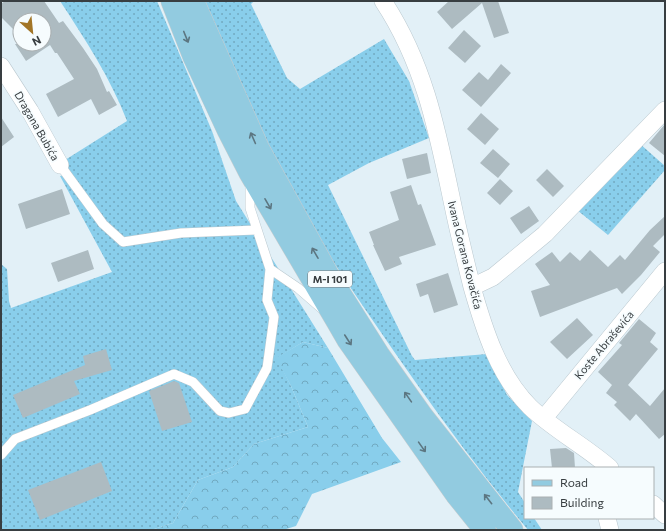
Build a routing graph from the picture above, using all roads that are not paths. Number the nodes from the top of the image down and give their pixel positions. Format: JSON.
{"nodes":[{"id":1,"x":172,"y":1,"type":"edge"},
{"id":2,"x":193,"y":1,"type":"edge"},
{"id":3,"x":383,"y":1,"type":"edge"},
{"id":4,"x":1,"y":66,"type":"edge"},
{"id":5,"x":665,"y":110,"type":"edge"},
{"id":6,"x":60,"y":165,"type":"joint"},
{"id":7,"x":250,"y":174,"type":"junction"},
{"id":8,"x":257,"y":230,"type":"junction"},
{"id":9,"x":270,"y":269,"type":"junction"},
{"id":10,"x":665,"y":271,"type":"edge"},
{"id":11,"x":472,"y":287,"type":"junction"},
{"id":12,"x":337,"y":321,"type":"junction"},
{"id":13,"x":544,"y":418,"type":"junction"},
{"id":14,"x":1,"y":455,"type":"edge"},
{"id":15,"x":604,"y":465,"type":"edge"},
{"id":16,"x":654,"y":505,"type":"edge"},
{"id":17,"x":665,"y":515,"type":"edge"},
{"id":18,"x":608,"y":519,"type":"edge"},
{"id":19,"x":485,"y":530,"type":"edge"},
{"id":20,"x":512,"y":530,"type":"edge"},
{"id":21,"x":610,"y":530,"type":"edge"}],
"edges":[{"from":1,"to":7,"type":"main road","number":"M-I 101","one_way":true},
{"from":20,"to":2,"type":"main road","number":"M-I 101","one_way":true},
{"from":3,"to":11,"type":"street","name":"Ivana Gorana Kovačića"},
{"from":4,"to":6,"type":"street","name":"Dragana Bubića"},
{"from":5,"to":11,"type":"street"},
{"from":6,"to":8,"type":"lane"},
{"from":7,"to":8,"type":"lane"},
{"from":7,"to":12,"type":"main road","number":"M-I 101","one_way":true},
{"from":8,"to":9,"type":"lane"},
{"from":9,"to":12,"type":"lane"},
{"from":9,"to":14,"type":"lane"},
{"from":10,"to":13,"type":"street","name":"Koste Abraševića"},
{"from":11,"to":13,"type":"street","name":"Ivana Gorana Kovačića"},
{"from":12,"to":19,"type":"main road","number":"M-I 101","one_way":true},
{"from":13,"to":15,"type":"street","name":"Ivana Gorana Kovačića"},
{"from":16,"to":17,"type":"street"},
{"from":18,"to":21,"type":"street"}]}
